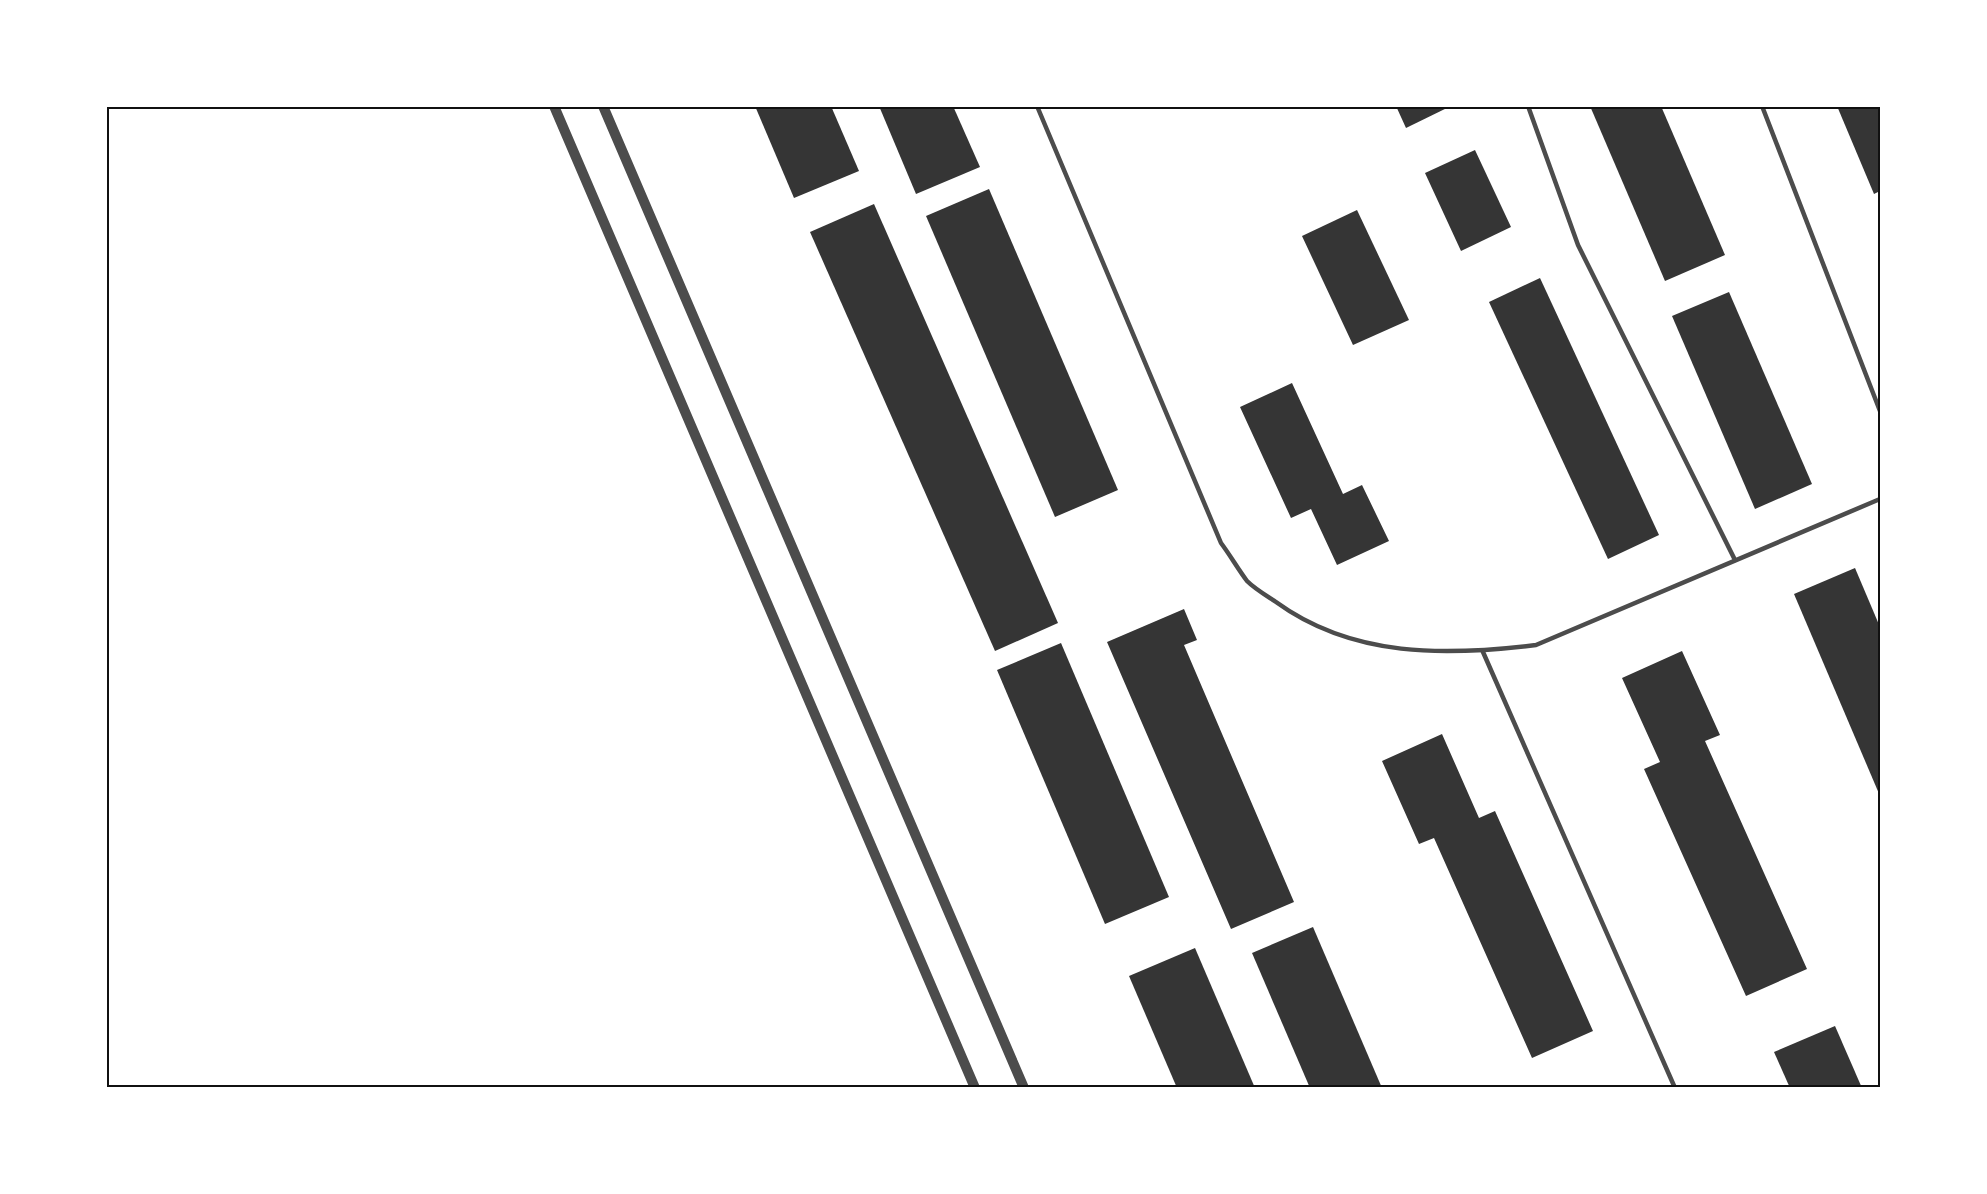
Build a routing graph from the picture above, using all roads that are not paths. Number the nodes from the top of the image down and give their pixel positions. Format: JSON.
{"nodes":[{"id":1,"x":554,"y":106,"type":"edge"},
{"id":2,"x":603,"y":106,"type":"edge"},
{"id":3,"x":1037,"y":106,"type":"edge"},
{"id":4,"x":1528,"y":106,"type":"edge"},
{"id":5,"x":1762,"y":106,"type":"edge"},
{"id":6,"x":1881,"y":411,"type":"edge"},
{"id":7,"x":1881,"y":499,"type":"edge"},
{"id":8,"x":1735,"y":560,"type":"junction"},
{"id":9,"x":1483,"y":652,"type":"junction"},
{"id":10,"x":975,"y":1088,"type":"edge"},
{"id":11,"x":1024,"y":1088,"type":"edge"},
{"id":12,"x":1675,"y":1088,"type":"edge"}],
"edges":[{"from":1,"to":10,"type":"street"},
{"from":2,"to":11,"type":"street"},
{"from":3,"to":9,"type":"lane"},
{"from":4,"to":8,"type":"lane"},
{"from":5,"to":6,"type":"lane"},
{"from":7,"to":8,"type":"lane"},
{"from":8,"to":9,"type":"lane"},
{"from":9,"to":12,"type":"lane"}]}
